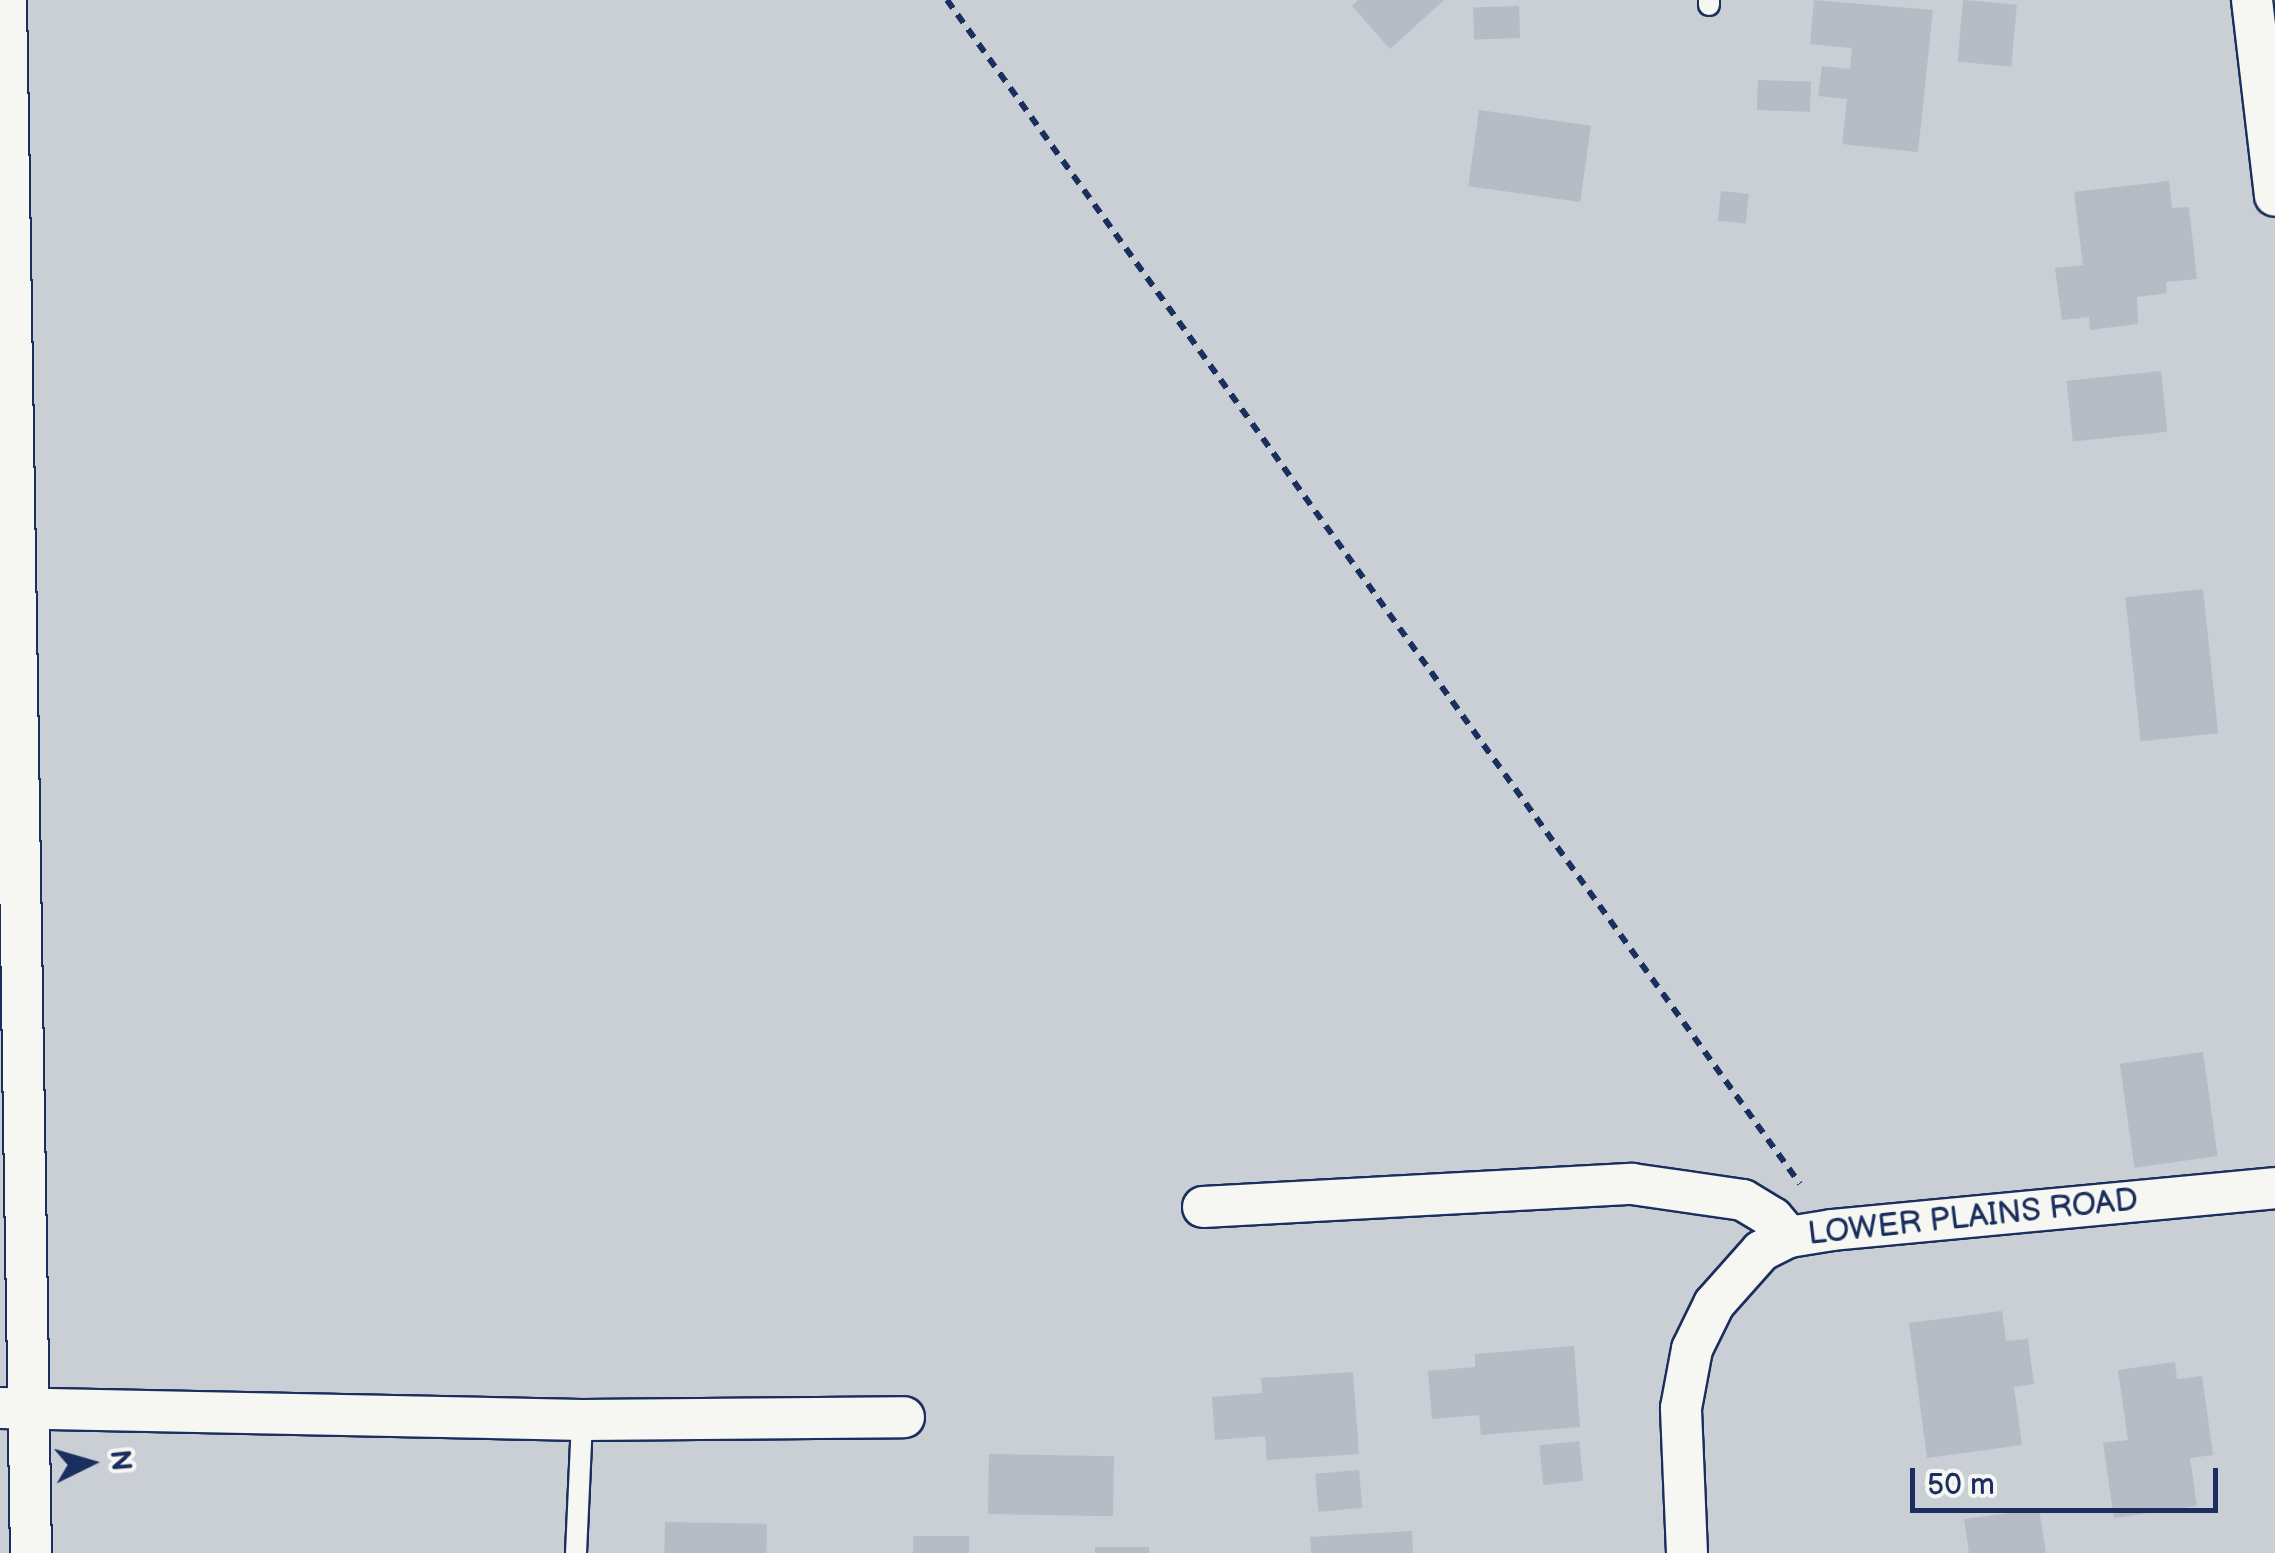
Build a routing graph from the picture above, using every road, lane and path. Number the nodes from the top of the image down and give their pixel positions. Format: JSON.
{"nodes":[{"id":1,"x":6,"y":0,"type":"edge"},
{"id":2,"x":948,"y":0,"type":"edge"},
{"id":3,"x":2252,"y":0,"type":"edge"},
{"id":4,"x":2275,"y":196,"type":"edge"},
{"id":5,"x":6,"y":244,"type":"edge"},
{"id":6,"x":2275,"y":1188,"type":"edge"},
{"id":7,"x":1203,"y":1206,"type":"dead end"},
{"id":8,"x":1832,"y":1230,"type":"junction"},
{"id":9,"x":1790,"y":1237,"type":"junction"},
{"id":10,"x":16,"y":1408,"type":"edge"},
{"id":11,"x":904,"y":1417,"type":"dead end"},
{"id":12,"x":582,"y":1420,"type":"junction"},
{"id":13,"x":31,"y":1553,"type":"edge"},
{"id":14,"x":576,"y":1553,"type":"edge"},
{"id":15,"x":1687,"y":1553,"type":"edge"}],
"edges":[{"from":1,"to":5,"type":"street"},
{"from":2,"to":8,"type":"path"},
{"from":3,"to":4,"type":"street"},
{"from":5,"to":10,"type":"street"},
{"from":6,"to":8,"type":"street","name":"LOWER PLAINS ROAD"},
{"from":7,"to":9,"type":"street"},
{"from":8,"to":9,"type":"street","name":"LOWER PLAINS ROAD"},
{"from":9,"to":15,"type":"street","name":"LOWER PLAINS ROAD"},
{"from":10,"to":12,"type":"street"},
{"from":10,"to":13,"type":"street"},
{"from":11,"to":12,"type":"street"},
{"from":12,"to":14,"type":"lane"}]}
